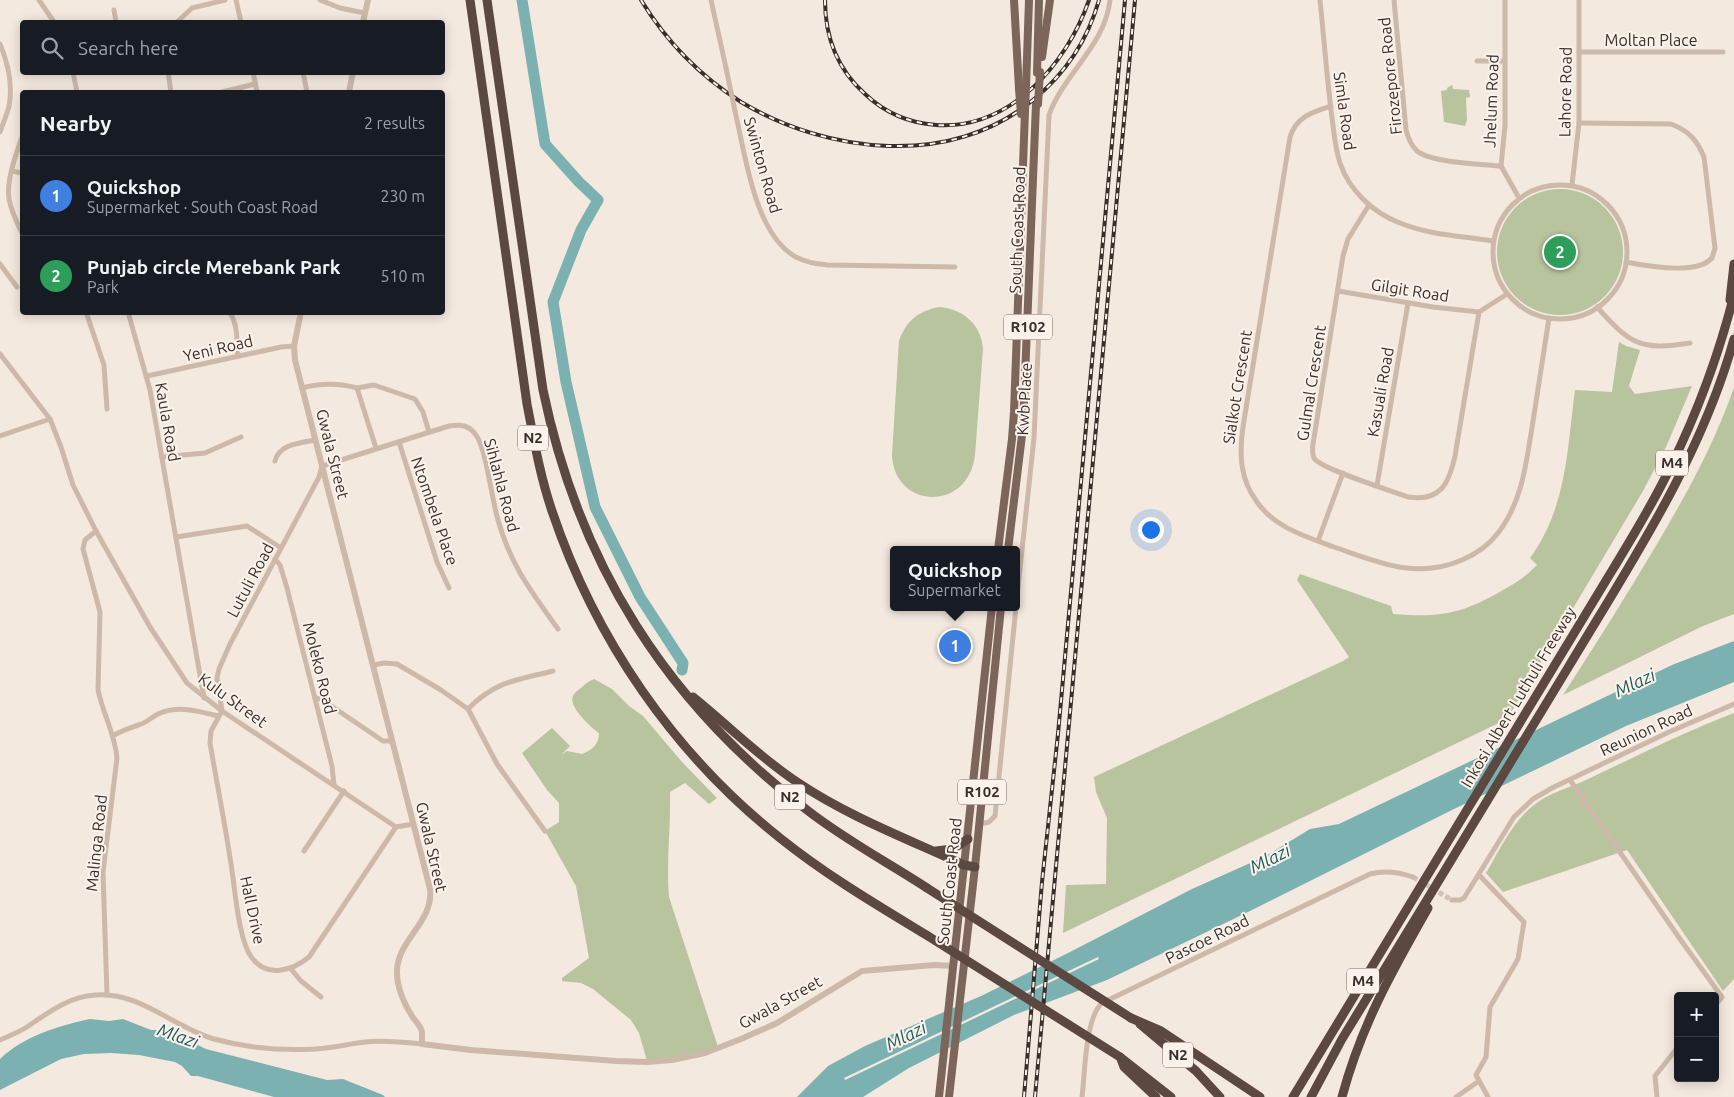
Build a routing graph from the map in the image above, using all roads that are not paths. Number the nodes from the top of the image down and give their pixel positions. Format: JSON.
{"nodes":[{"id":1,"x":39,"y":0,"type":"edge"},
{"id":2,"x":224,"y":0,"type":"edge"},
{"id":3,"x":236,"y":0,"type":"edge"},
{"id":4,"x":368,"y":0,"type":"edge"},
{"id":5,"x":470,"y":0,"type":"edge"},
{"id":6,"x":487,"y":0,"type":"edge"},
{"id":7,"x":711,"y":0,"type":"edge"},
{"id":8,"x":1014,"y":0,"type":"edge"},
{"id":9,"x":1029,"y":0,"type":"edge"},
{"id":10,"x":1039,"y":0,"type":"edge"},
{"id":11,"x":1050,"y":0,"type":"edge"},
{"id":12,"x":1320,"y":0,"type":"edge"},
{"id":13,"x":1394,"y":0,"type":"edge"},
{"id":14,"x":1505,"y":0,"type":"edge"},
{"id":15,"x":1578,"y":0,"type":"edge"},
{"id":16,"x":320,"y":1,"type":"edge"},
{"id":17,"x":1110,"y":1,"type":"edge"},
{"id":18,"x":114,"y":10,"type":"dead end"},
{"id":19,"x":365,"y":14,"type":"junction"},
{"id":20,"x":53,"y":20,"type":"edge"},
{"id":21,"x":116,"y":20,"type":"edge"},
{"id":22,"x":179,"y":20,"type":"edge"},
{"id":23,"x":241,"y":20,"type":"edge"},
{"id":24,"x":364,"y":20,"type":"edge"},
{"id":25,"x":0,"y":44,"type":"edge"},
{"id":26,"x":1579,"y":52,"type":"junction"},
{"id":27,"x":1723,"y":52,"type":"dead end"},
{"id":28,"x":1477,"y":61,"type":"dead end"},
{"id":29,"x":1505,"y":61,"type":"junction"},
{"id":30,"x":1038,"y":72,"type":"junction"},
{"id":31,"x":73,"y":75,"type":"edge"},
{"id":32,"x":168,"y":75,"type":"edge"},
{"id":33,"x":254,"y":75,"type":"edge"},
{"id":34,"x":304,"y":75,"type":"edge"},
{"id":35,"x":352,"y":75,"type":"edge"},
{"id":36,"x":255,"y":84,"type":"junction"},
{"id":37,"x":1023,"y":88,"type":"junction"},
{"id":38,"x":76,"y":90,"type":"edge"},
{"id":39,"x":171,"y":90,"type":"edge"},
{"id":40,"x":230,"y":90,"type":"edge"},
{"id":41,"x":256,"y":90,"type":"edge"},
{"id":42,"x":307,"y":90,"type":"edge"},
{"id":43,"x":349,"y":90,"type":"edge"},
{"id":44,"x":1331,"y":106,"type":"junction"},
{"id":45,"x":1579,"y":124,"type":"junction"},
{"id":46,"x":0,"y":132,"type":"edge"},
{"id":47,"x":20,"y":144,"type":"edge"},
{"id":48,"x":1501,"y":166,"type":"junction"},
{"id":49,"x":12,"y":172,"type":"junction"},
{"id":50,"x":20,"y":173,"type":"edge"},
{"id":51,"x":1572,"y":185,"type":"junction"},
{"id":52,"x":1519,"y":198,"type":"junction"},
{"id":53,"x":1369,"y":205,"type":"junction"},
{"id":54,"x":20,"y":229,"type":"edge"},
{"id":55,"x":1493,"y":241,"type":"junction"},
{"id":56,"x":1626,"y":262,"type":"junction"},
{"id":57,"x":0,"y":264,"type":"edge"},
{"id":58,"x":1734,"y":264,"type":"edge"},
{"id":59,"x":955,"y":267,"type":"dead end"},
{"id":60,"x":17,"y":287,"type":"dead end"},
{"id":61,"x":1338,"y":291,"type":"junction"},
{"id":62,"x":1507,"y":294,"type":"junction"},
{"id":63,"x":1734,"y":295,"type":"edge"},
{"id":64,"x":1408,"y":303,"type":"junction"},
{"id":65,"x":1597,"y":307,"type":"junction"},
{"id":66,"x":1479,"y":312,"type":"junction"},
{"id":67,"x":1729,"y":313,"type":"junction"},
{"id":68,"x":87,"y":315,"type":"edge"},
{"id":69,"x":129,"y":315,"type":"edge"},
{"id":70,"x":231,"y":315,"type":"edge"},
{"id":71,"x":300,"y":315,"type":"edge"},
{"id":72,"x":1549,"y":318,"type":"junction"},
{"id":73,"x":1734,"y":339,"type":"edge"},
{"id":74,"x":1690,"y":343,"type":"dead end"},
{"id":75,"x":1734,"y":344,"type":"edge"},
{"id":76,"x":294,"y":346,"type":"junction"},
{"id":77,"x":0,"y":354,"type":"edge"},
{"id":78,"x":238,"y":356,"type":"junction"},
{"id":79,"x":1729,"y":358,"type":"junction"},
{"id":80,"x":147,"y":376,"type":"junction"},
{"id":81,"x":302,"y":388,"type":"junction"},
{"id":82,"x":357,"y":388,"type":"junction"},
{"id":83,"x":107,"y":409,"type":"dead end"},
{"id":84,"x":50,"y":419,"type":"junction"},
{"id":85,"x":429,"y":432,"type":"junction"},
{"id":86,"x":0,"y":436,"type":"edge"},
{"id":87,"x":241,"y":437,"type":"dead end"},
{"id":88,"x":315,"y":440,"type":"junction"},
{"id":89,"x":399,"y":442,"type":"junction"},
{"id":90,"x":376,"y":448,"type":"junction"},
{"id":91,"x":162,"y":457,"type":"junction"},
{"id":92,"x":275,"y":461,"type":"dead end"},
{"id":93,"x":322,"y":466,"type":"junction"},
{"id":94,"x":1343,"y":473,"type":"junction"},
{"id":95,"x":1377,"y":485,"type":"junction"},
{"id":96,"x":96,"y":531,"type":"junction"},
{"id":97,"x":176,"y":537,"type":"junction"},
{"id":98,"x":1318,"y":541,"type":"junction"},
{"id":99,"x":999,"y":546,"type":"edge"},
{"id":100,"x":1008,"y":546,"type":"edge"},
{"id":101,"x":281,"y":548,"type":"junction"},
{"id":102,"x":275,"y":559,"type":"junction"},
{"id":103,"x":1020,"y":569,"type":"edge"},
{"id":104,"x":449,"y":588,"type":"dead end"},
{"id":105,"x":992,"y":611,"type":"edge"},
{"id":106,"x":1001,"y":611,"type":"edge"},
{"id":107,"x":1015,"y":611,"type":"edge"},
{"id":108,"x":558,"y":629,"type":"dead end"},
{"id":109,"x":373,"y":665,"type":"junction"},
{"id":110,"x":553,"y":671,"type":"dead end"},
{"id":111,"x":674,"y":681,"type":"junction"},
{"id":112,"x":204,"y":698,"type":"junction"},
{"id":113,"x":315,"y":698,"type":"junction"},
{"id":114,"x":1734,"y":704,"type":"edge"},
{"id":115,"x":468,"y":709,"type":"junction"},
{"id":116,"x":220,"y":713,"type":"junction"},
{"id":117,"x":113,"y":736,"type":"junction"},
{"id":118,"x":392,"y":741,"type":"junction"},
{"id":119,"x":1570,"y":780,"type":"junction"},
{"id":120,"x":334,"y":785,"type":"junction"},
{"id":121,"x":344,"y":791,"type":"junction"},
{"id":122,"x":413,"y":824,"type":"junction"},
{"id":123,"x":979,"y":824,"type":"junction"},
{"id":124,"x":396,"y":827,"type":"junction"},
{"id":125,"x":545,"y":831,"type":"dead end"},
{"id":126,"x":968,"y":839,"type":"junction"},
{"id":127,"x":304,"y":851,"type":"dead end"},
{"id":128,"x":933,"y":851,"type":"junction"},
{"id":129,"x":964,"y":865,"type":"junction"},
{"id":130,"x":975,"y":867,"type":"junction"},
{"id":131,"x":1446,"y":869,"type":"junction"},
{"id":132,"x":1479,"y":875,"type":"junction"},
{"id":133,"x":1413,"y":877,"type":"tunnel mouth"},
{"id":134,"x":1452,"y":900,"type":"dead end"},
{"id":135,"x":954,"y":966,"type":"junction"},
{"id":136,"x":291,"y":969,"type":"junction"},
{"id":137,"x":1718,"y":992,"type":"edge"},
{"id":138,"x":107,"y":994,"type":"junction"},
{"id":139,"x":321,"y":997,"type":"dead end"},
{"id":140,"x":1132,"y":1018,"type":"junction"},
{"id":141,"x":0,"y":1040,"type":"edge"},
{"id":142,"x":422,"y":1044,"type":"junction"},
{"id":143,"x":1674,"y":1052,"type":"edge"},
{"id":144,"x":1120,"y":1057,"type":"junction"},
{"id":145,"x":1479,"y":1081,"type":"junction"},
{"id":146,"x":938,"y":1097,"type":"edge"},
{"id":147,"x":949,"y":1097,"type":"edge"},
{"id":148,"x":1082,"y":1097,"type":"edge"},
{"id":149,"x":1156,"y":1097,"type":"edge"},
{"id":150,"x":1171,"y":1097,"type":"edge"},
{"id":151,"x":1220,"y":1097,"type":"edge"},
{"id":152,"x":1260,"y":1097,"type":"edge"},
{"id":153,"x":1293,"y":1097,"type":"edge"},
{"id":154,"x":1311,"y":1097,"type":"edge"},
{"id":155,"x":1342,"y":1097,"type":"edge"},
{"id":156,"x":1456,"y":1097,"type":"edge"},
{"id":157,"x":1488,"y":1097,"type":"edge"},
{"id":158,"x":1657,"y":1097,"type":"edge"}],
"edges":[{"from":1,"to":20,"type":"street"},
{"from":2,"to":22,"type":"street"},
{"from":3,"to":23,"type":"street"},
{"from":4,"to":19,"type":"street"},
{"from":5,"to":144,"type":"highway","number":"N2","bridge":true},
{"from":6,"to":111,"type":"highway","number":"N2"},
{"from":7,"to":59,"type":"street","name":"Swinton Road","bridge":true},
{"from":8,"to":37,"type":"main road"},
{"from":9,"to":37,"type":"main road"},
{"from":10,"to":30,"type":"main road","name":"South Coast Road","number":"R102"},
{"from":11,"to":30,"type":"main road"},
{"from":12,"to":44,"type":"street","name":"Simla Road"},
{"from":13,"to":48,"type":"street","name":"Firozepore Road"},
{"from":14,"to":29,"type":"street","name":"Jhelum Road"},
{"from":15,"to":26,"type":"street","name":"Lahore Road"},
{"from":16,"to":19,"type":"street"},
{"from":17,"to":103,"type":"street","name":"Kwb Place"},
{"from":18,"to":21,"type":"street"},
{"from":19,"to":24,"type":"street"},
{"from":25,"to":46,"type":"street"},
{"from":26,"to":27,"type":"street","name":"Moltan Place"},
{"from":26,"to":45,"type":"street","name":"Lahore Road"},
{"from":28,"to":29,"type":"street"},
{"from":29,"to":48,"type":"street","name":"Jhelum Road"},
{"from":30,"to":100,"type":"main road","name":"South Coast Road","number":"R102","bridge":true},
{"from":31,"to":38,"type":"street"},
{"from":32,"to":39,"type":"street"},
{"from":33,"to":36,"type":"street"},
{"from":34,"to":42,"type":"street"},
{"from":35,"to":43,"type":"street"},
{"from":36,"to":40,"type":"street"},
{"from":36,"to":41,"type":"street"},
{"from":37,"to":99,"type":"main road","name":"South Coast Road","number":"R102","bridge":true},
{"from":44,"to":53,"type":"street","name":"Simla Road"},
{"from":44,"to":98,"type":"street","name":"Sialkot Crescent"},
{"from":45,"to":51,"type":"street","name":"Lahore Road"},
{"from":45,"to":56,"type":"street"},
{"from":47,"to":49,"type":"street"},
{"from":48,"to":52,"type":"street","name":"Jhelum Road"},
{"from":49,"to":50,"type":"street"},
{"from":49,"to":54,"type":"street"},
{"from":51,"to":52,"type":"street"},
{"from":51,"to":56,"type":"street"},
{"from":52,"to":55,"type":"street"},
{"from":53,"to":55,"type":"street","name":"Simla Road"},
{"from":53,"to":61,"type":"street","name":"Gulmal Crescent"},
{"from":55,"to":62,"type":"street"},
{"from":56,"to":65,"type":"street"},
{"from":57,"to":60,"type":"street"},
{"from":58,"to":67,"type":"highway"},
{"from":61,"to":64,"type":"street","name":"Gilgit Road"},
{"from":61,"to":94,"type":"street","name":"Gulmal Crescent"},
{"from":62,"to":66,"type":"street"},
{"from":62,"to":72,"type":"street"},
{"from":63,"to":67,"type":"highway","name":"Inkosi Albert Luthuli Freeway","number":"M4"},
{"from":64,"to":66,"type":"street","name":"Gilgit Road"},
{"from":64,"to":95,"type":"street","name":"Kasuali Road"},
{"from":65,"to":72,"type":"street"},
{"from":65,"to":74,"type":"street"},
{"from":66,"to":95,"type":"street","name":"Gulmal Crescent"},
{"from":67,"to":153,"type":"highway","name":"Inkosi Albert Luthuli Freeway","number":"M4"},
{"from":68,"to":83,"type":"street"},
{"from":69,"to":80,"type":"street","name":"Kaula Road"},
{"from":70,"to":78,"type":"street"},
{"from":71,"to":76,"type":"street","name":"Gwala Street"},
{"from":72,"to":98,"type":"street","name":"Sialkot Crescent"},
{"from":73,"to":79,"type":"highway","name":"Inkosi Albert Luthuli Freeway","number":"M4"},
{"from":75,"to":79,"type":"highway"},
{"from":76,"to":78,"type":"street","name":"Yeni Road"},
{"from":76,"to":81,"type":"street","name":"Gwala Street"},
{"from":77,"to":84,"type":"street"},
{"from":78,"to":80,"type":"street","name":"Yeni Road"},
{"from":79,"to":131,"type":"highway","name":"Inkosi Albert Luthuli Freeway","number":"M4"},
{"from":80,"to":91,"type":"street","name":"Kaula Road"},
{"from":81,"to":82,"type":"street"},
{"from":81,"to":88,"type":"street","name":"Gwala Street"},
{"from":82,"to":85,"type":"street"},
{"from":82,"to":90,"type":"street"},
{"from":84,"to":86,"type":"street"},
{"from":84,"to":96,"type":"street"},
{"from":85,"to":89,"type":"street","name":"Sihlahla Road"},
{"from":85,"to":108,"type":"street","name":"Sihlahla Road"},
{"from":87,"to":91,"type":"street"},
{"from":88,"to":92,"type":"street"},
{"from":88,"to":93,"type":"street","name":"Gwala Street"},
{"from":89,"to":90,"type":"street","name":"Sihlahla Road"},
{"from":89,"to":104,"type":"street","name":"Ntombela Place"},
{"from":90,"to":93,"type":"street","name":"Sihlahla Road"},
{"from":91,"to":97,"type":"street","name":"Kaula Road"},
{"from":93,"to":101,"type":"street","name":"Lutuli Road"},
{"from":93,"to":109,"type":"street","name":"Gwala Street"},
{"from":94,"to":95,"type":"street","name":"Gulmal Crescent"},
{"from":94,"to":98,"type":"street"},
{"from":96,"to":112,"type":"street","name":"Kulu Street"},
{"from":96,"to":117,"type":"street","name":"Malinga Road"},
{"from":97,"to":101,"type":"street"},
{"from":97,"to":112,"type":"street","name":"Kaula Road"},
{"from":101,"to":102,"type":"street","name":"Lutuli Road"},
{"from":102,"to":113,"type":"street","name":"Moleko Road"},
{"from":102,"to":116,"type":"street","name":"Lutuli Road"},
{"from":105,"to":126,"type":"main road","name":"South Coast Road","number":"R102"},
{"from":106,"to":123,"type":"main road","name":"South Coast Road","number":"R102"},
{"from":107,"to":123,"type":"street","name":"Kwb Place"},
{"from":109,"to":115,"type":"street"},
{"from":109,"to":118,"type":"street","name":"Gwala Street"},
{"from":110,"to":115,"type":"street"},
{"from":111,"to":128,"type":"highway"},
{"from":111,"to":140,"type":"highway","number":"N2","bridge":true},
{"from":112,"to":116,"type":"street","name":"Kulu Street"},
{"from":113,"to":118,"type":"street"},
{"from":113,"to":120,"type":"street","name":"Moleko Road"},
{"from":114,"to":119,"type":"street","name":"Reunion Road"},
{"from":115,"to":125,"type":"street"},
{"from":116,"to":117,"type":"street"},
{"from":116,"to":120,"type":"street","name":"Kulu Street"},
{"from":116,"to":136,"type":"street","name":"Hall Drive"},
{"from":117,"to":138,"type":"street","name":"Malinga Road"},
{"from":118,"to":122,"type":"street","name":"Gwala Street"},
{"from":119,"to":132,"type":"street"},
{"from":119,"to":137,"type":"street"},
{"from":120,"to":121,"type":"street","name":"Kulu Street"},
{"from":121,"to":124,"type":"street","name":"Kulu Street"},
{"from":121,"to":127,"type":"street"},
{"from":122,"to":124,"type":"street"},
{"from":122,"to":142,"type":"street","name":"Gwala Street"},
{"from":123,"to":130,"type":"main road","name":"South Coast Road","number":"R102"},
{"from":124,"to":136,"type":"street"},
{"from":126,"to":128,"type":"highway"},
{"from":126,"to":129,"type":"main road","name":"South Coast Road","number":"R102"},
{"from":128,"to":129,"type":"highway"},
{"from":129,"to":130,"type":"highway"},
{"from":129,"to":135,"type":"main road","name":"South Coast Road","number":"R102"},
{"from":130,"to":147,"type":"main road","name":"South Coast Road","number":"R102"},
{"from":131,"to":154,"type":"highway","name":"Inkosi Albert Luthuli Freeway","number":"M4"},
{"from":131,"to":155,"type":"highway"},
{"from":132,"to":134,"type":"street"},
{"from":132,"to":145,"type":"street"},
{"from":133,"to":148,"type":"street","name":"Pascoe Road"},
{"from":135,"to":142,"type":"street","name":"Gwala Street"},
{"from":135,"to":146,"type":"main road","name":"South Coast Road","number":"R102"},
{"from":136,"to":139,"type":"street"},
{"from":138,"to":141,"type":"street"},
{"from":138,"to":142,"type":"street"},
{"from":140,"to":151,"type":"highway","number":"N2"},
{"from":140,"to":152,"type":"highway"},
{"from":143,"to":158,"type":"street"},
{"from":144,"to":149,"type":"highway"},
{"from":144,"to":150,"type":"highway","number":"N2"},
{"from":145,"to":156,"type":"street"},
{"from":145,"to":157,"type":"street"}]}
